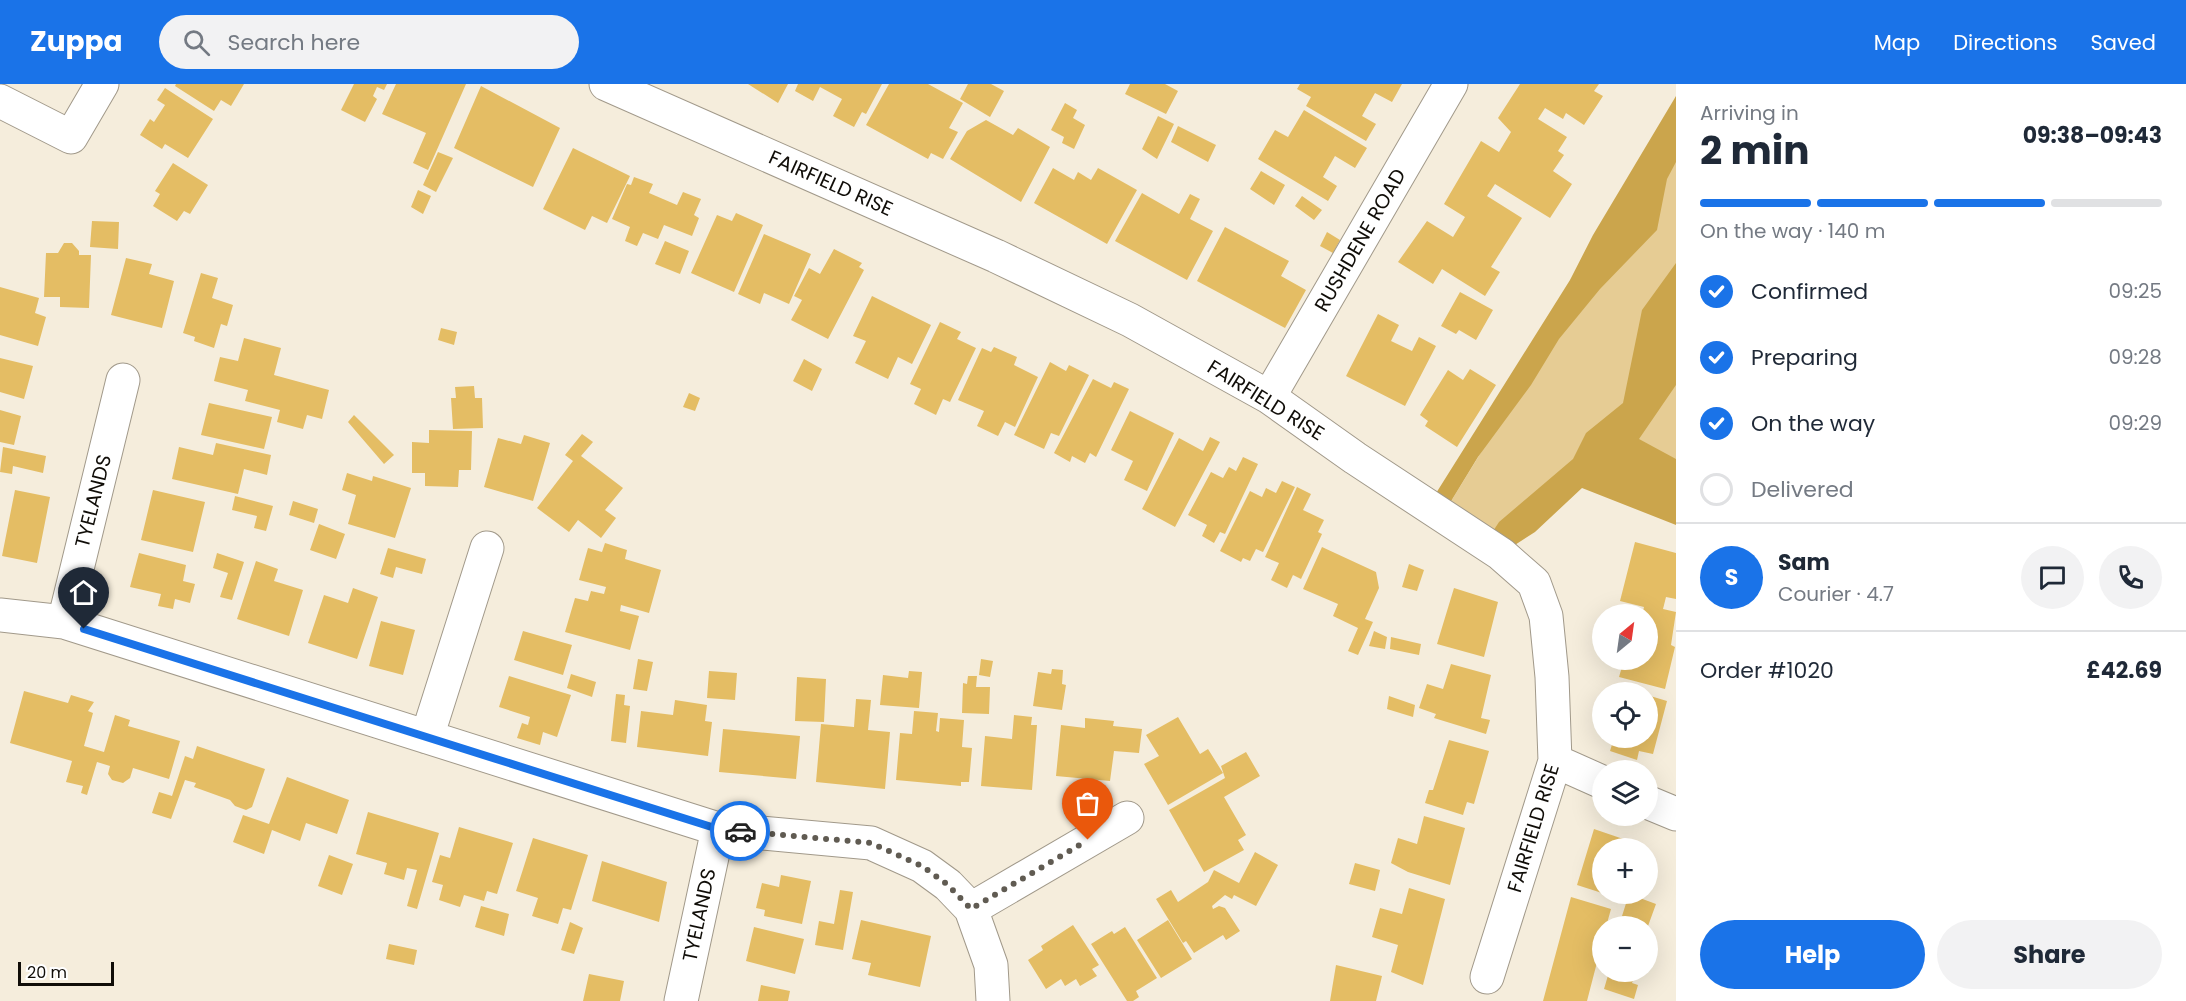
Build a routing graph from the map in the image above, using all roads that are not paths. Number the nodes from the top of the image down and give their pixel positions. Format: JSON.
{"nodes":[{"id":1,"x":102,"y":84,"type":"edge"},
{"id":2,"x":606,"y":84,"type":"edge"},
{"id":3,"x":1451,"y":84,"type":"edge"},
{"id":4,"x":0,"y":101,"type":"edge"},
{"id":5,"x":123,"y":380,"type":"dead end"},
{"id":6,"x":1269,"y":397,"type":"junction"},
{"id":7,"x":487,"y":548,"type":"dead end"},
{"id":8,"x":0,"y":615,"type":"edge"},
{"id":9,"x":64,"y":622,"type":"junction"},
{"id":10,"x":427,"y":737,"type":"junction"},
{"id":11,"x":1555,"y":761,"type":"junction"},
{"id":12,"x":1592,"y":778,"type":"edge"},
{"id":13,"x":1658,"y":807,"type":"edge"},
{"id":14,"x":1676,"y":814,"type":"edge"},
{"id":15,"x":1127,"y":818,"type":"dead end"},
{"id":16,"x":718,"y":829,"type":"junction"},
{"id":17,"x":971,"y":909,"type":"junction"},
{"id":18,"x":1486,"y":976,"type":"dead end"},
{"id":19,"x":681,"y":1001,"type":"edge"},
{"id":20,"x":993,"y":1001,"type":"edge"}],
"edges":[{"from":1,"to":4,"type":"street"},
{"from":2,"to":6,"type":"street","name":"FAIRFIELD RISE"},
{"from":3,"to":6,"type":"street","name":"RUSHDENE ROAD"},
{"from":5,"to":9,"type":"street","name":"TYELANDS"},
{"from":6,"to":11,"type":"street","name":"FAIRFIELD RISE"},
{"from":7,"to":10,"type":"street"},
{"from":8,"to":9,"type":"street"},
{"from":9,"to":10,"type":"street"},
{"from":10,"to":16,"type":"street"},
{"from":11,"to":12,"type":"street"},
{"from":11,"to":18,"type":"street","name":"FAIRFIELD RISE"},
{"from":13,"to":14,"type":"street"},
{"from":15,"to":17,"type":"street"},
{"from":16,"to":17,"type":"street"},
{"from":16,"to":19,"type":"street","name":"TYELANDS"},
{"from":17,"to":20,"type":"street"}]}
